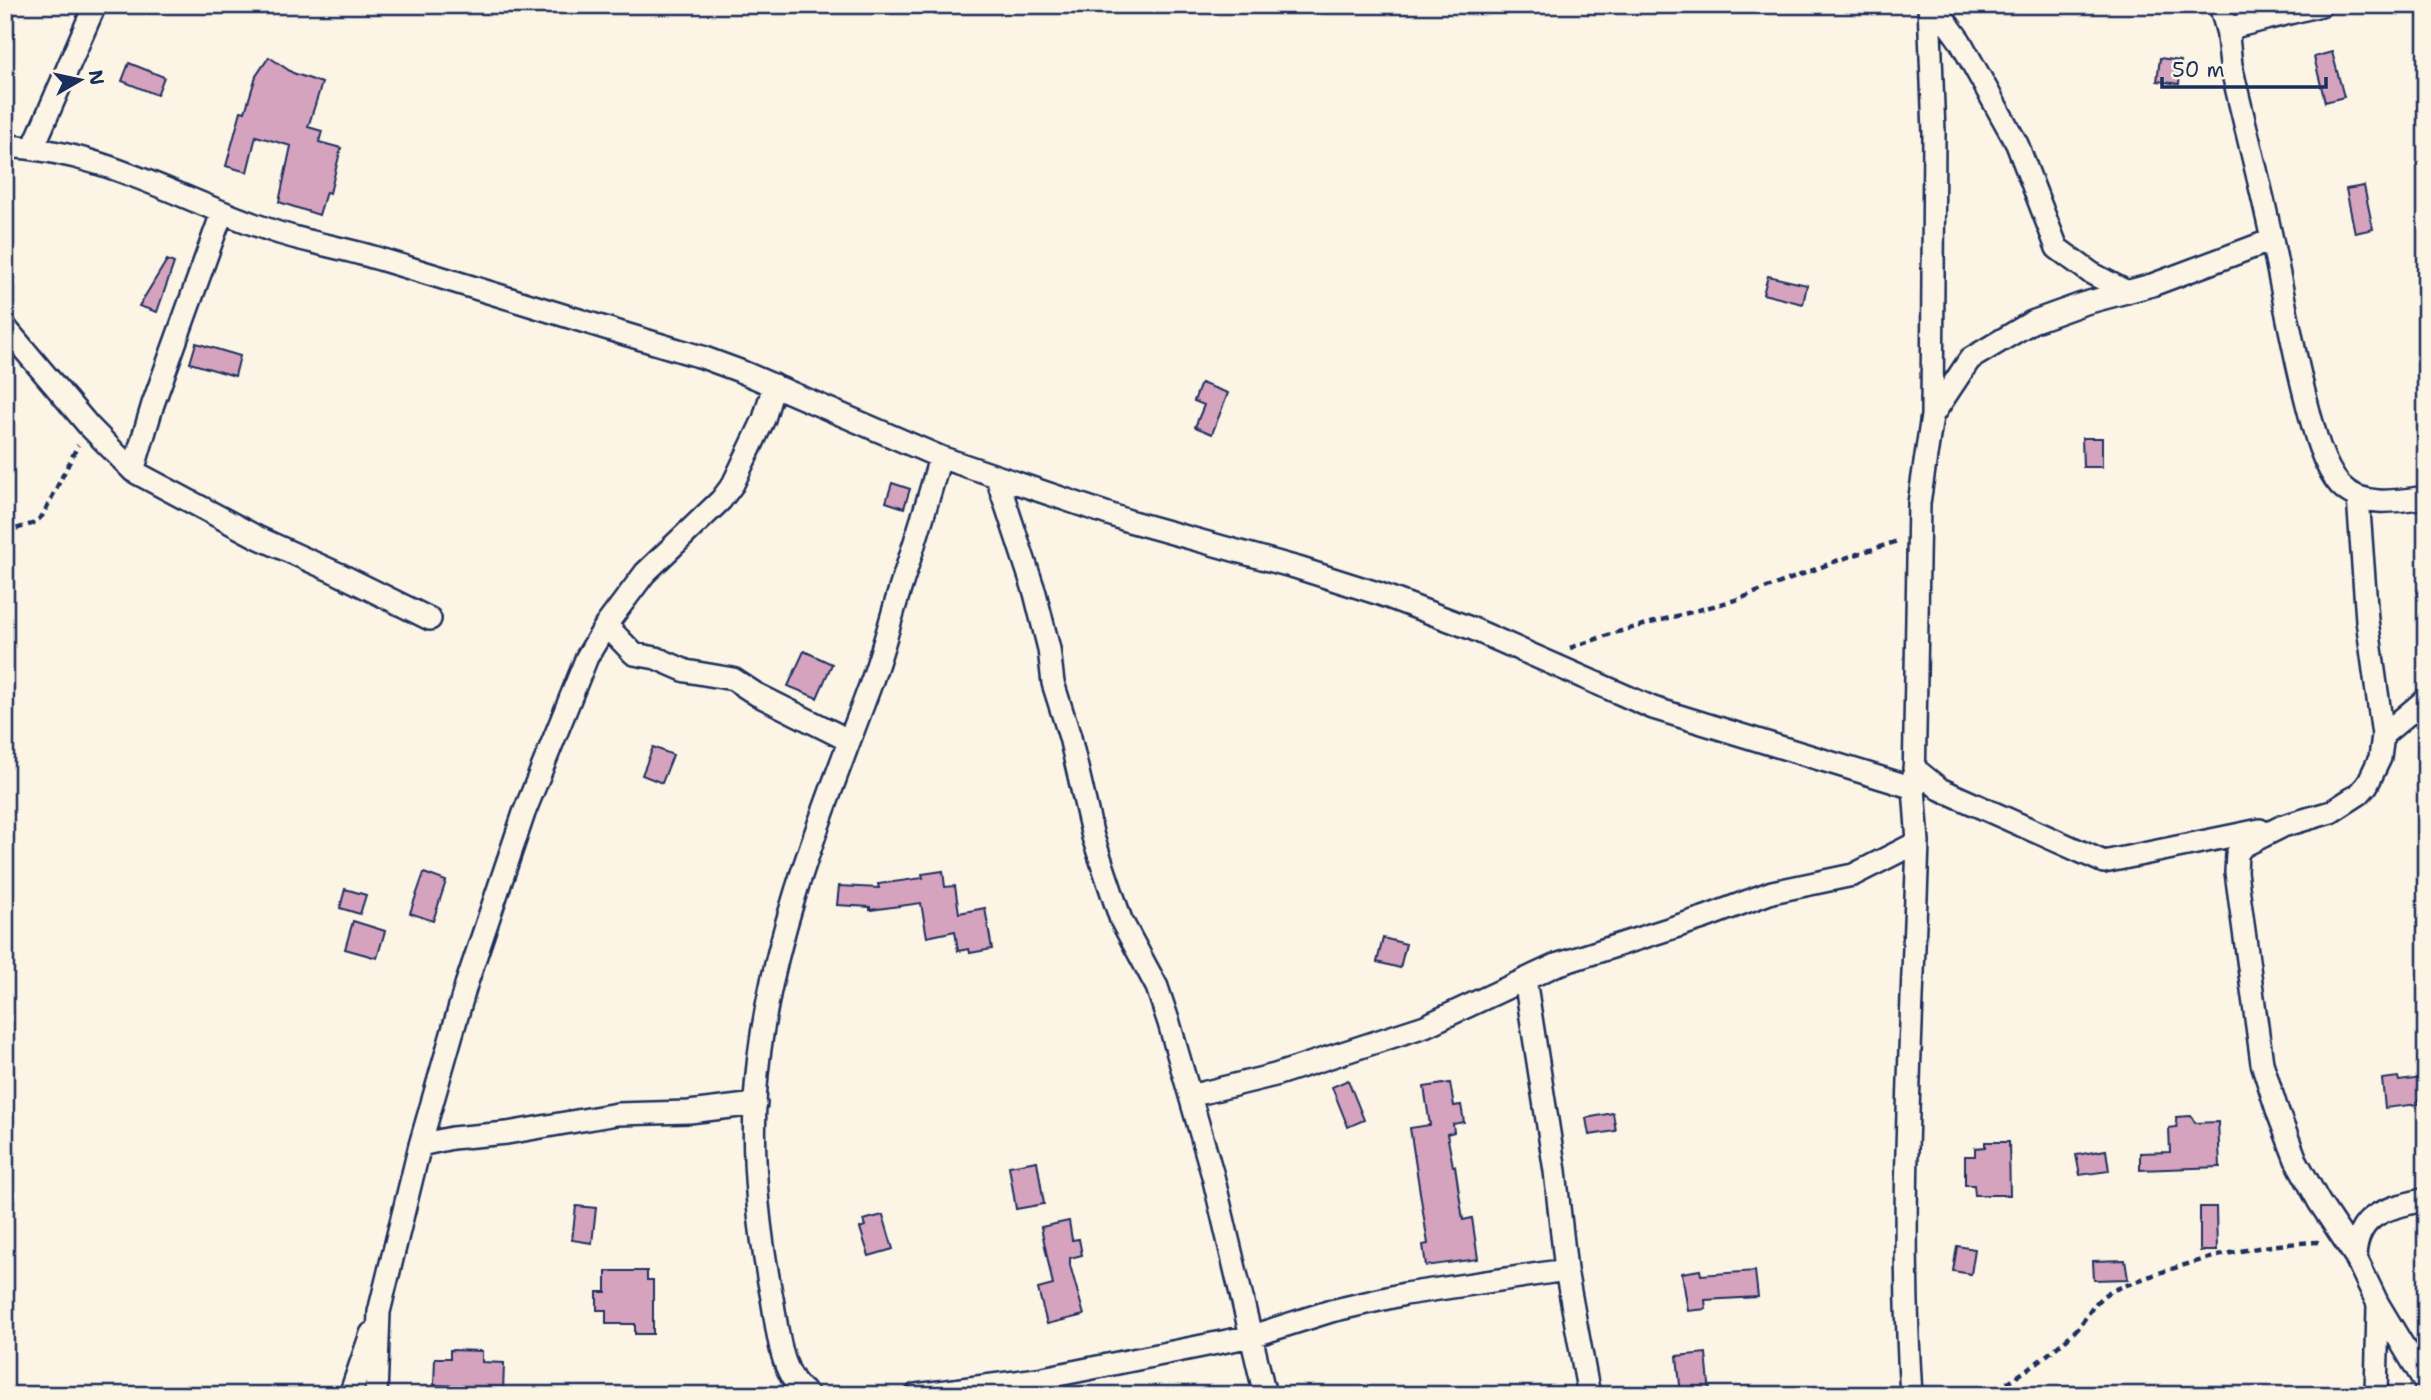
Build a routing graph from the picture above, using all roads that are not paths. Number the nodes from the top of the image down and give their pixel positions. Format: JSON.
{"nodes":[{"id":1,"x":95,"y":5,"type":"edge"},
{"id":2,"x":1929,"y":5,"type":"edge"},
{"id":3,"x":1934,"y":5,"type":"edge"},
{"id":4,"x":2220,"y":5,"type":"edge"},
{"id":5,"x":2321,"y":5,"type":"edge"},
{"id":6,"x":2228,"y":34,"type":"junction"},
{"id":7,"x":5,"y":146,"type":"edge"},
{"id":8,"x":33,"y":148,"type":"junction"},
{"id":9,"x":222,"y":213,"type":"junction"},
{"id":10,"x":2272,"y":240,"type":"junction"},
{"id":11,"x":2127,"y":292,"type":"junction"},
{"id":12,"x":5,"y":327,"type":"edge"},
{"id":13,"x":774,"y":385,"type":"junction"},
{"id":14,"x":1932,"y":416,"type":"junction"},
{"id":15,"x":940,"y":457,"type":"junction"},
{"id":16,"x":133,"y":471,"type":"junction"},
{"id":17,"x":997,"y":478,"type":"junction"},
{"id":18,"x":2426,"y":496,"type":"edge"},
{"id":19,"x":2358,"y":497,"type":"junction"},
{"id":20,"x":430,"y":619,"type":"dead end"},
{"id":21,"x":606,"y":625,"type":"junction"},
{"id":22,"x":2426,"y":699,"type":"edge"},
{"id":23,"x":2383,"y":735,"type":"junction"},
{"id":24,"x":848,"y":740,"type":"junction"},
{"id":25,"x":1914,"y":778,"type":"junction"},
{"id":26,"x":2283,"y":826,"type":"junction"},
{"id":27,"x":1918,"y":842,"type":"junction"},
{"id":28,"x":1525,"y":979,"type":"junction"},
{"id":29,"x":1189,"y":1096,"type":"junction"},
{"id":30,"x":756,"y":1104,"type":"junction"},
{"id":31,"x":420,"y":1145,"type":"junction"},
{"id":32,"x":2426,"y":1199,"type":"edge"},
{"id":33,"x":2350,"y":1248,"type":"junction"},
{"id":34,"x":1566,"y":1270,"type":"junction"},
{"id":35,"x":2378,"y":1304,"type":"junction"},
{"id":36,"x":379,"y":1312,"type":"junction"},
{"id":37,"x":1252,"y":1336,"type":"junction"},
{"id":38,"x":2426,"y":1384,"type":"edge"},
{"id":39,"x":801,"y":1393,"type":"edge"},
{"id":40,"x":350,"y":1395,"type":"edge"},
{"id":41,"x":376,"y":1395,"type":"edge"},
{"id":42,"x":916,"y":1395,"type":"edge"},
{"id":43,"x":1265,"y":1395,"type":"edge"},
{"id":44,"x":1589,"y":1395,"type":"edge"},
{"id":45,"x":1911,"y":1395,"type":"edge"},
{"id":46,"x":2376,"y":1395,"type":"edge"}],
"edges":[{"from":1,"to":8,"type":"street"},
{"from":2,"to":14,"type":"street"},
{"from":3,"to":11,"type":"street"},
{"from":4,"to":6,"type":"street"},
{"from":5,"to":6,"type":"street"},
{"from":6,"to":10,"type":"street"},
{"from":7,"to":8,"type":"street"},
{"from":8,"to":9,"type":"street"},
{"from":9,"to":13,"type":"street"},
{"from":9,"to":16,"type":"street"},
{"from":10,"to":11,"type":"street"},
{"from":10,"to":19,"type":"street"},
{"from":11,"to":14,"type":"street"},
{"from":12,"to":16,"type":"street"},
{"from":13,"to":15,"type":"street"},
{"from":13,"to":21,"type":"street"},
{"from":14,"to":25,"type":"street"},
{"from":15,"to":17,"type":"street"},
{"from":15,"to":24,"type":"street"},
{"from":16,"to":20,"type":"street"},
{"from":17,"to":25,"type":"street"},
{"from":17,"to":29,"type":"street"},
{"from":18,"to":19,"type":"street"},
{"from":19,"to":23,"type":"street"},
{"from":21,"to":24,"type":"street"},
{"from":21,"to":31,"type":"street"},
{"from":22,"to":23,"type":"street"},
{"from":23,"to":26,"type":"street"},
{"from":24,"to":30,"type":"street"},
{"from":25,"to":26,"type":"street"},
{"from":25,"to":27,"type":"street"},
{"from":26,"to":33,"type":"street"},
{"from":27,"to":28,"type":"street"},
{"from":27,"to":45,"type":"street"},
{"from":28,"to":29,"type":"street"},
{"from":28,"to":34,"type":"street"},
{"from":29,"to":37,"type":"street"},
{"from":30,"to":31,"type":"street"},
{"from":30,"to":39,"type":"street"},
{"from":31,"to":36,"type":"street"},
{"from":32,"to":33,"type":"street"},
{"from":33,"to":35,"type":"street"},
{"from":34,"to":37,"type":"street"},
{"from":34,"to":44,"type":"street"},
{"from":35,"to":38,"type":"street"},
{"from":35,"to":46,"type":"street"},
{"from":36,"to":40,"type":"street"},
{"from":36,"to":41,"type":"street"},
{"from":37,"to":42,"type":"street"},
{"from":37,"to":43,"type":"street"}]}
